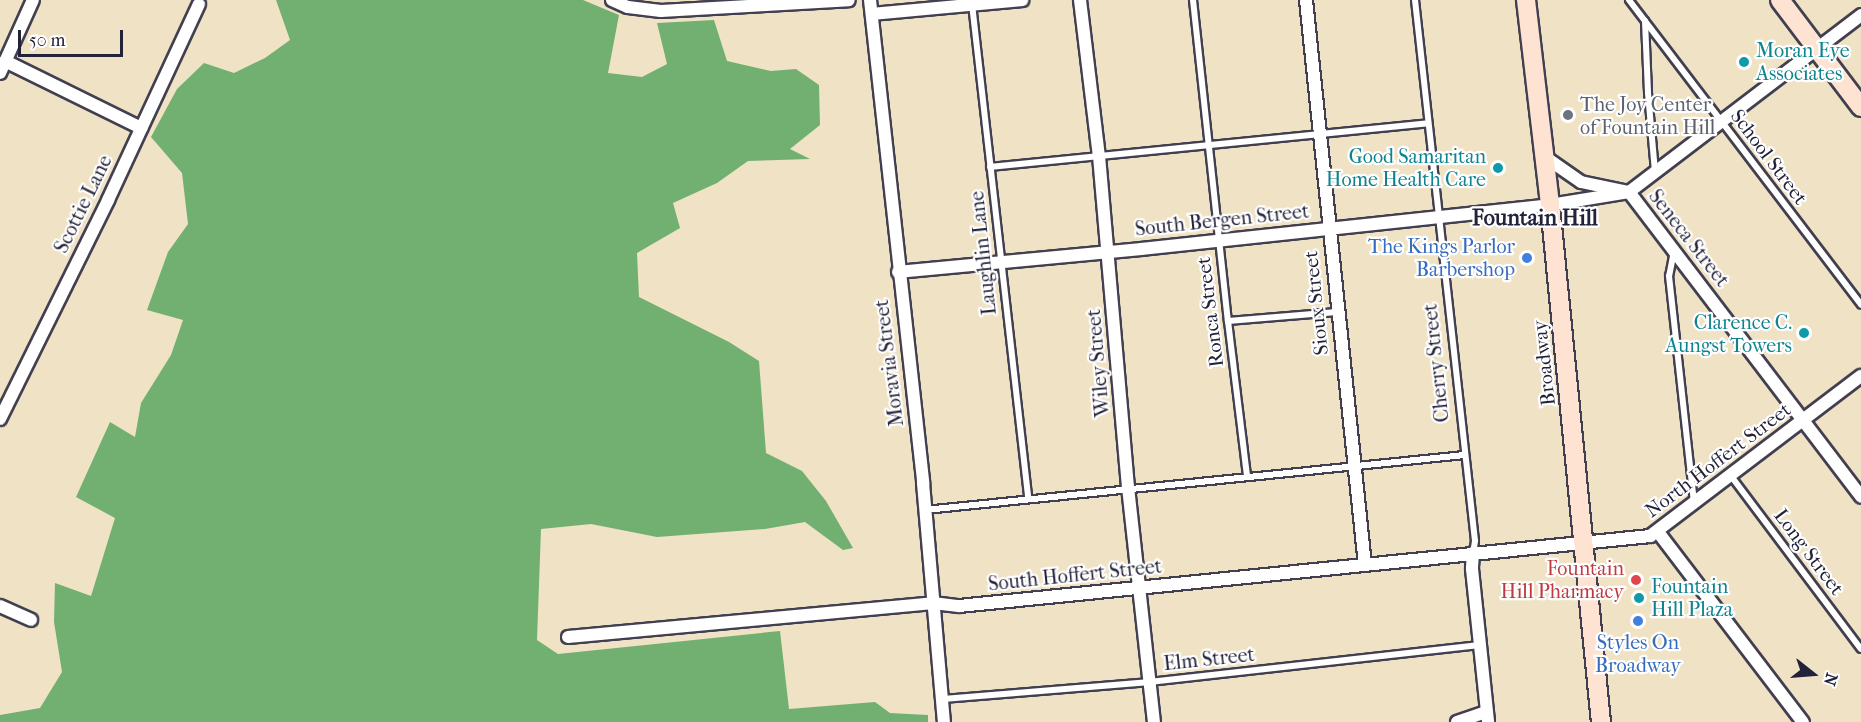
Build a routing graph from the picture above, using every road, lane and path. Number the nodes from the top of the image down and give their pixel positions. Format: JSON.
{"nodes":[{"id":1,"x":33,"y":0,"type":"edge"},
{"id":2,"x":612,"y":0,"type":"edge"},
{"id":3,"x":849,"y":0,"type":"edge"},
{"id":4,"x":870,"y":0,"type":"edge"},
{"id":5,"x":1022,"y":0,"type":"edge"},
{"id":6,"x":1080,"y":0,"type":"edge"},
{"id":7,"x":1193,"y":0,"type":"edge"},
{"id":8,"x":1306,"y":0,"type":"edge"},
{"id":9,"x":1415,"y":0,"type":"edge"},
{"id":10,"x":1526,"y":0,"type":"edge"},
{"id":11,"x":1629,"y":0,"type":"edge"},
{"id":12,"x":1780,"y":0,"type":"edge"},
{"id":13,"x":972,"y":3,"type":"junction"},
{"id":14,"x":199,"y":4,"type":"dead end"},
{"id":15,"x":872,"y":14,"type":"junction"},
{"id":16,"x":1861,"y":15,"type":"edge"},
{"id":17,"x":1645,"y":21,"type":"junction"},
{"id":18,"x":1816,"y":48,"type":"junction"},
{"id":19,"x":3,"y":67,"type":"edge"},
{"id":20,"x":1861,"y":107,"type":"edge"},
{"id":21,"x":1721,"y":121,"type":"junction"},
{"id":22,"x":1428,"y":123,"type":"junction"},
{"id":23,"x":141,"y":128,"type":"junction"},
{"id":24,"x":1320,"y":135,"type":"junction"},
{"id":25,"x":1210,"y":145,"type":"junction"},
{"id":26,"x":1099,"y":156,"type":"junction"},
{"id":27,"x":1545,"y":157,"type":"junction"},
{"id":28,"x":990,"y":167,"type":"junction"},
{"id":29,"x":1655,"y":172,"type":"junction"},
{"id":30,"x":1629,"y":192,"type":"junction"},
{"id":31,"x":1550,"y":205,"type":"junction"},
{"id":32,"x":1440,"y":216,"type":"junction"},
{"id":33,"x":1329,"y":228,"type":"junction"},
{"id":34,"x":1218,"y":239,"type":"junction"},
{"id":35,"x":1674,"y":250,"type":"junction"},
{"id":36,"x":1109,"y":252,"type":"junction"},
{"id":37,"x":1000,"y":260,"type":"junction"},
{"id":38,"x":898,"y":272,"type":"junction"},
{"id":39,"x":1861,"y":305,"type":"edge"},
{"id":40,"x":1337,"y":312,"type":"junction"},
{"id":41,"x":1228,"y":321,"type":"junction"},
{"id":42,"x":1861,"y":376,"type":"edge"},
{"id":43,"x":0,"y":419,"type":"edge"},
{"id":44,"x":1803,"y":420,"type":"junction"},
{"id":45,"x":1465,"y":455,"type":"junction"},
{"id":46,"x":1352,"y":465,"type":"junction"},
{"id":47,"x":1248,"y":476,"type":"junction"},
{"id":48,"x":1731,"y":476,"type":"junction"},
{"id":49,"x":1128,"y":487,"type":"junction"},
{"id":50,"x":1861,"y":497,"type":"edge"},
{"id":51,"x":1028,"y":498,"type":"junction"},
{"id":52,"x":1694,"y":504,"type":"junction"},
{"id":53,"x":926,"y":510,"type":"junction"},
{"id":54,"x":1658,"y":532,"type":"junction"},
{"id":55,"x":1585,"y":542,"type":"junction"},
{"id":56,"x":1473,"y":553,"type":"junction"},
{"id":57,"x":1365,"y":565,"type":"junction"},
{"id":58,"x":1139,"y":589,"type":"junction"},
{"id":59,"x":933,"y":603,"type":"junction"},
{"id":60,"x":0,"y":606,"type":"edge"},
{"id":61,"x":32,"y":620,"type":"dead end"},
{"id":62,"x":568,"y":637,"type":"dead end"},
{"id":63,"x":1479,"y":645,"type":"junction"},
{"id":64,"x":1861,"y":649,"type":"edge"},
{"id":65,"x":1150,"y":682,"type":"junction"},
{"id":66,"x":943,"y":699,"type":"junction"},
{"id":67,"x":1487,"y":717,"type":"edge"},
{"id":68,"x":1797,"y":720,"type":"edge"},
{"id":69,"x":944,"y":722,"type":"edge"},
{"id":70,"x":1154,"y":722,"type":"edge"},
{"id":71,"x":1457,"y":722,"type":"edge"},
{"id":72,"x":1601,"y":722,"type":"edge"}],
"edges":[{"from":1,"to":19,"type":"street"},
{"from":2,"to":3,"type":"street"},
{"from":4,"to":15,"type":"street","name":"Moravia Street"},
{"from":5,"to":13,"type":"street"},
{"from":6,"to":26,"type":"street","name":"Wiley Street"},
{"from":7,"to":25,"type":"lane","name":"Ronca Street"},
{"from":8,"to":24,"type":"street","name":"Sioux Street"},
{"from":9,"to":22,"type":"lane","name":"Cherry Street"},
{"from":10,"to":27,"type":"main road","name":"Broadway"},
{"from":11,"to":17,"type":"lane","name":"School Street"},
{"from":12,"to":18,"type":"main road"},
{"from":13,"to":15,"type":"street"},
{"from":13,"to":28,"type":"lane","name":"Laughlin Lane"},
{"from":14,"to":23,"type":"street","name":"Scottie Lane"},
{"from":15,"to":38,"type":"street","name":"Moravia Street"},
{"from":16,"to":18,"type":"street"},
{"from":17,"to":21,"type":"lane","name":"School Street"},
{"from":17,"to":29,"type":"lane"},
{"from":18,"to":20,"type":"main road"},
{"from":18,"to":21,"type":"street"},
{"from":19,"to":23,"type":"street"},
{"from":21,"to":29,"type":"street"},
{"from":21,"to":39,"type":"lane","name":"School Street"},
{"from":22,"to":24,"type":"lane"},
{"from":22,"to":32,"type":"lane","name":"Cherry Street"},
{"from":23,"to":43,"type":"street","name":"Scottie Lane"},
{"from":24,"to":25,"type":"lane"},
{"from":24,"to":33,"type":"street","name":"Sioux Street"},
{"from":25,"to":26,"type":"lane"},
{"from":25,"to":34,"type":"lane","name":"Ronca Street"},
{"from":26,"to":28,"type":"lane"},
{"from":26,"to":36,"type":"street","name":"Wiley Street"},
{"from":27,"to":30,"type":"street","name":"Seneca Street"},
{"from":27,"to":31,"type":"main road","name":"Broadway"},
{"from":28,"to":37,"type":"lane","name":"Laughlin Lane"},
{"from":29,"to":30,"type":"street"},
{"from":30,"to":31,"type":"street","name":"South Bergen Street"},
{"from":30,"to":35,"type":"street","name":"Seneca Street"},
{"from":31,"to":32,"type":"street","name":"South Bergen Street"},
{"from":31,"to":55,"type":"main road","name":"Broadway"},
{"from":32,"to":33,"type":"street","name":"South Bergen Street"},
{"from":32,"to":45,"type":"lane","name":"Cherry Street"},
{"from":33,"to":34,"type":"street","name":"South Bergen Street"},
{"from":33,"to":40,"type":"street","name":"Sioux Street"},
{"from":34,"to":36,"type":"street","name":"South Bergen Street"},
{"from":34,"to":41,"type":"lane","name":"Ronca Street"},
{"from":35,"to":44,"type":"street","name":"Seneca Street"},
{"from":35,"to":52,"type":"lane"},
{"from":36,"to":37,"type":"street","name":"South Bergen Street"},
{"from":36,"to":49,"type":"street","name":"Wiley Street"},
{"from":37,"to":38,"type":"street","name":"South Bergen Street"},
{"from":37,"to":51,"type":"lane","name":"Laughlin Lane"},
{"from":38,"to":53,"type":"street","name":"Moravia Street"},
{"from":40,"to":41,"type":"lane"},
{"from":40,"to":46,"type":"street","name":"Sioux Street"},
{"from":41,"to":47,"type":"lane","name":"Ronca Street"},
{"from":42,"to":44,"type":"street","name":"North Hoffert Street"},
{"from":44,"to":48,"type":"street","name":"North Hoffert Street"},
{"from":44,"to":50,"type":"street","name":"Seneca Street"},
{"from":45,"to":46,"type":"lane"},
{"from":45,"to":56,"type":"lane","name":"Cherry Street"},
{"from":46,"to":47,"type":"lane"},
{"from":46,"to":57,"type":"street","name":"Sioux Street"},
{"from":47,"to":49,"type":"lane"},
{"from":48,"to":52,"type":"street","name":"North Hoffert Street"},
{"from":48,"to":64,"type":"lane","name":"Long Street"},
{"from":49,"to":51,"type":"lane"},
{"from":49,"to":58,"type":"street","name":"Wiley Street"},
{"from":51,"to":53,"type":"lane"},
{"from":52,"to":54,"type":"street","name":"North Hoffert Street"},
{"from":53,"to":59,"type":"street","name":"Moravia Street"},
{"from":54,"to":55,"type":"street","name":"North Hoffert Street"},
{"from":54,"to":68,"type":"street"},
{"from":55,"to":56,"type":"street","name":"South Hoffert Street"},
{"from":55,"to":72,"type":"main road","name":"Broadway"},
{"from":56,"to":57,"type":"street","name":"South Hoffert Street"},
{"from":56,"to":63,"type":"street","name":"Cherry Street"},
{"from":57,"to":58,"type":"street","name":"South Hoffert Street"},
{"from":58,"to":59,"type":"street","name":"South Hoffert Street"},
{"from":58,"to":65,"type":"street","name":"Wiley Street"},
{"from":59,"to":62,"type":"street","name":"South Hoffert Street"},
{"from":59,"to":66,"type":"street","name":"Moravia Street"},
{"from":60,"to":61,"type":"street"},
{"from":63,"to":65,"type":"lane","name":"Elm Street"},
{"from":63,"to":67,"type":"street","name":"Cherry Street"},
{"from":65,"to":66,"type":"lane","name":"Elm Street"},
{"from":65,"to":70,"type":"street","name":"Wiley Street"},
{"from":66,"to":69,"type":"street","name":"Moravia Street"},
{"from":67,"to":71,"type":"street"}]}
